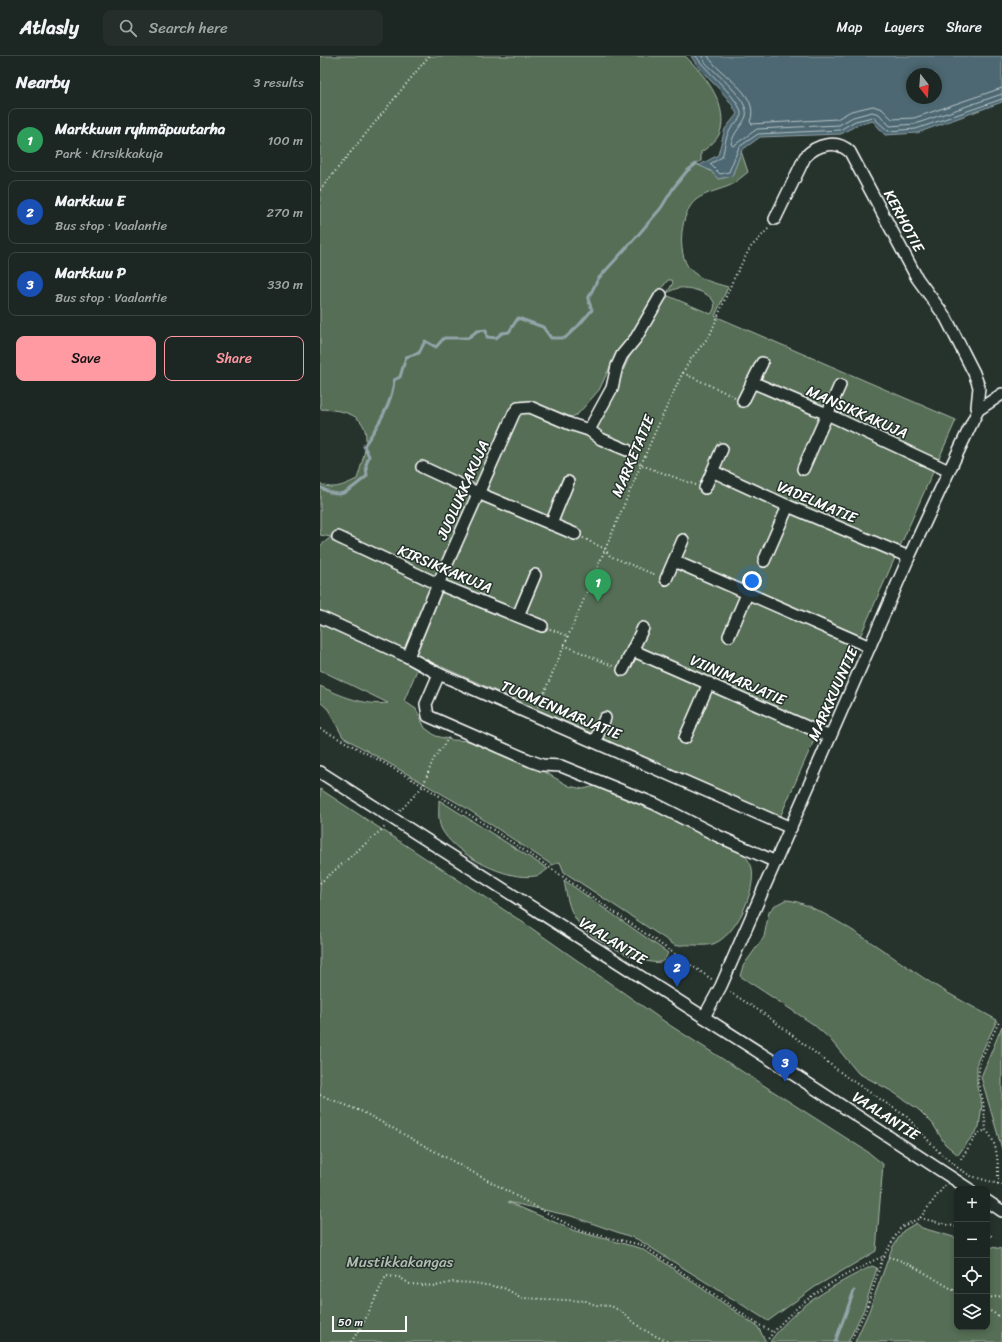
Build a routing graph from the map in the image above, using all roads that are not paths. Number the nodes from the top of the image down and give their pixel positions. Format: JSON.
{"nodes":[{"id":1,"x":775,"y":219,"type":"road end"},
{"id":2,"x":661,"y":295,"type":"dead end"},
{"id":3,"x":762,"y":363,"type":"dead end"},
{"id":4,"x":752,"y":382,"type":"junction"},
{"id":5,"x":840,"y":385,"type":"dead end"},
{"id":6,"x":1002,"y":394,"type":"edge"},
{"id":7,"x":744,"y":401,"type":"road end"},
{"id":8,"x":978,"y":410,"type":"junction"},
{"id":9,"x":827,"y":414,"type":"junction"},
{"id":10,"x":589,"y":430,"type":"junction"},
{"id":11,"x":722,"y":449,"type":"dead end"},
{"id":12,"x":627,"y":450,"type":"dead end"},
{"id":13,"x":422,"y":467,"type":"dead end"},
{"id":14,"x":804,"y":469,"type":"dead end"},
{"id":15,"x":949,"y":471,"type":"junction"},
{"id":16,"x":714,"y":472,"type":"junction"},
{"id":17,"x":568,"y":482,"type":"dead end"},
{"id":18,"x":705,"y":488,"type":"road end"},
{"id":19,"x":478,"y":493,"type":"junction"},
{"id":20,"x":788,"y":506,"type":"junction"},
{"id":21,"x":551,"y":524,"type":"junction"},
{"id":22,"x":575,"y":534,"type":"road end"},
{"id":23,"x":338,"y":537,"type":"dead end"},
{"id":24,"x":683,"y":540,"type":"dead end"},
{"id":25,"x":909,"y":557,"type":"junction"},
{"id":26,"x":764,"y":561,"type":"dead end"},
{"id":27,"x":535,"y":576,"type":"dead end"},
{"id":28,"x":438,"y":584,"type":"junction"},
{"id":29,"x":747,"y":594,"type":"junction"},
{"id":30,"x":518,"y":616,"type":"junction"},
{"id":31,"x":320,"y":617,"type":"edge"},
{"id":32,"x":542,"y":626,"type":"road end"},
{"id":33,"x":643,"y":628,"type":"dead end"},
{"id":34,"x":729,"y":636,"type":"dead end"},
{"id":35,"x":870,"y":647,"type":"junction"},
{"id":36,"x":634,"y":651,"type":"junction"},
{"id":37,"x":408,"y":657,"type":"junction"},
{"id":38,"x":623,"y":670,"type":"road end"},
{"id":39,"x":439,"y":674,"type":"junction"},
{"id":40,"x":709,"y":683,"type":"junction"},
{"id":41,"x":604,"y":718,"type":"dead end"},
{"id":42,"x":830,"y":737,"type":"junction"},
{"id":43,"x":685,"y":738,"type":"dead end"},
{"id":44,"x":595,"y":741,"type":"junction"},
{"id":45,"x":320,"y":772,"type":"edge"},
{"id":46,"x":791,"y":828,"type":"junction"},
{"id":47,"x":776,"y":862,"type":"junction"},
{"id":48,"x":704,"y":1017,"type":"junction"},
{"id":49,"x":964,"y":1186,"type":"edge"},
{"id":50,"x":990,"y":1203,"type":"edge"},
{"id":51,"x":1002,"y":1211,"type":"edge"}],
"edges":[{"from":1,"to":8,"type":"street","name":"KERHOTIE"},
{"from":2,"to":10,"type":"street"},
{"from":3,"to":4,"type":"street"},
{"from":4,"to":7,"type":"street"},
{"from":4,"to":9,"type":"street","name":"MANSIKKAKUJA"},
{"from":5,"to":9,"type":"street"},
{"from":6,"to":8,"type":"street"},
{"from":8,"to":15,"type":"street","name":"MARKKUUNTIE"},
{"from":9,"to":14,"type":"street"},
{"from":9,"to":15,"type":"street","name":"MANSIKKAKUJA"},
{"from":10,"to":12,"type":"street","name":"JUOLUKKAKUJA"},
{"from":10,"to":19,"type":"street","name":"JUOLUKKAKUJA"},
{"from":11,"to":16,"type":"street"},
{"from":13,"to":19,"type":"street"},
{"from":15,"to":25,"type":"street","name":"MARKKUUNTIE"},
{"from":16,"to":18,"type":"street"},
{"from":16,"to":20,"type":"street","name":"VADELMATIE"},
{"from":17,"to":21,"type":"street"},
{"from":19,"to":21,"type":"street"},
{"from":19,"to":28,"type":"street","name":"JUOLUKKAKUJA"},
{"from":20,"to":25,"type":"street","name":"VADELMATIE"},
{"from":20,"to":26,"type":"street"},
{"from":21,"to":22,"type":"street"},
{"from":23,"to":28,"type":"street","name":"KIRSIKKAKUJA"},
{"from":24,"to":29,"type":"street"},
{"from":25,"to":35,"type":"street","name":"MARKKUUNTIE"},
{"from":27,"to":30,"type":"street"},
{"from":28,"to":30,"type":"street","name":"KIRSIKKAKUJA"},
{"from":28,"to":37,"type":"street","name":"JUOLUKKAKUJA"},
{"from":29,"to":34,"type":"street"},
{"from":29,"to":35,"type":"street"},
{"from":30,"to":32,"type":"street","name":"KIRSIKKAKUJA"},
{"from":31,"to":37,"type":"street","name":"TUOMENMARJATIE"},
{"from":33,"to":36,"type":"street"},
{"from":35,"to":42,"type":"street","name":"MARKKUUNTIE"},
{"from":36,"to":38,"type":"street"},
{"from":36,"to":40,"type":"street","name":"VIINIMARJATIE"},
{"from":37,"to":39,"type":"street","name":"TUOMENMARJATIE"},
{"from":39,"to":44,"type":"street","name":"TUOMENMARJATIE"},
{"from":39,"to":47,"type":"street"},
{"from":40,"to":42,"type":"street","name":"VIINIMARJATIE"},
{"from":40,"to":43,"type":"street"},
{"from":41,"to":44,"type":"street"},
{"from":42,"to":46,"type":"street","name":"MARKKUUNTIE"},
{"from":44,"to":46,"type":"street","name":"TUOMENMARJATIE"},
{"from":45,"to":48,"type":"street","name":"VAALANTIE"},
{"from":46,"to":47,"type":"street","name":"MARKKUUNTIE"},
{"from":47,"to":48,"type":"street","name":"MARKKUUNTIE"},
{"from":48,"to":49,"type":"street","name":"VAALANTIE"},
{"from":50,"to":51,"type":"street"}]}
